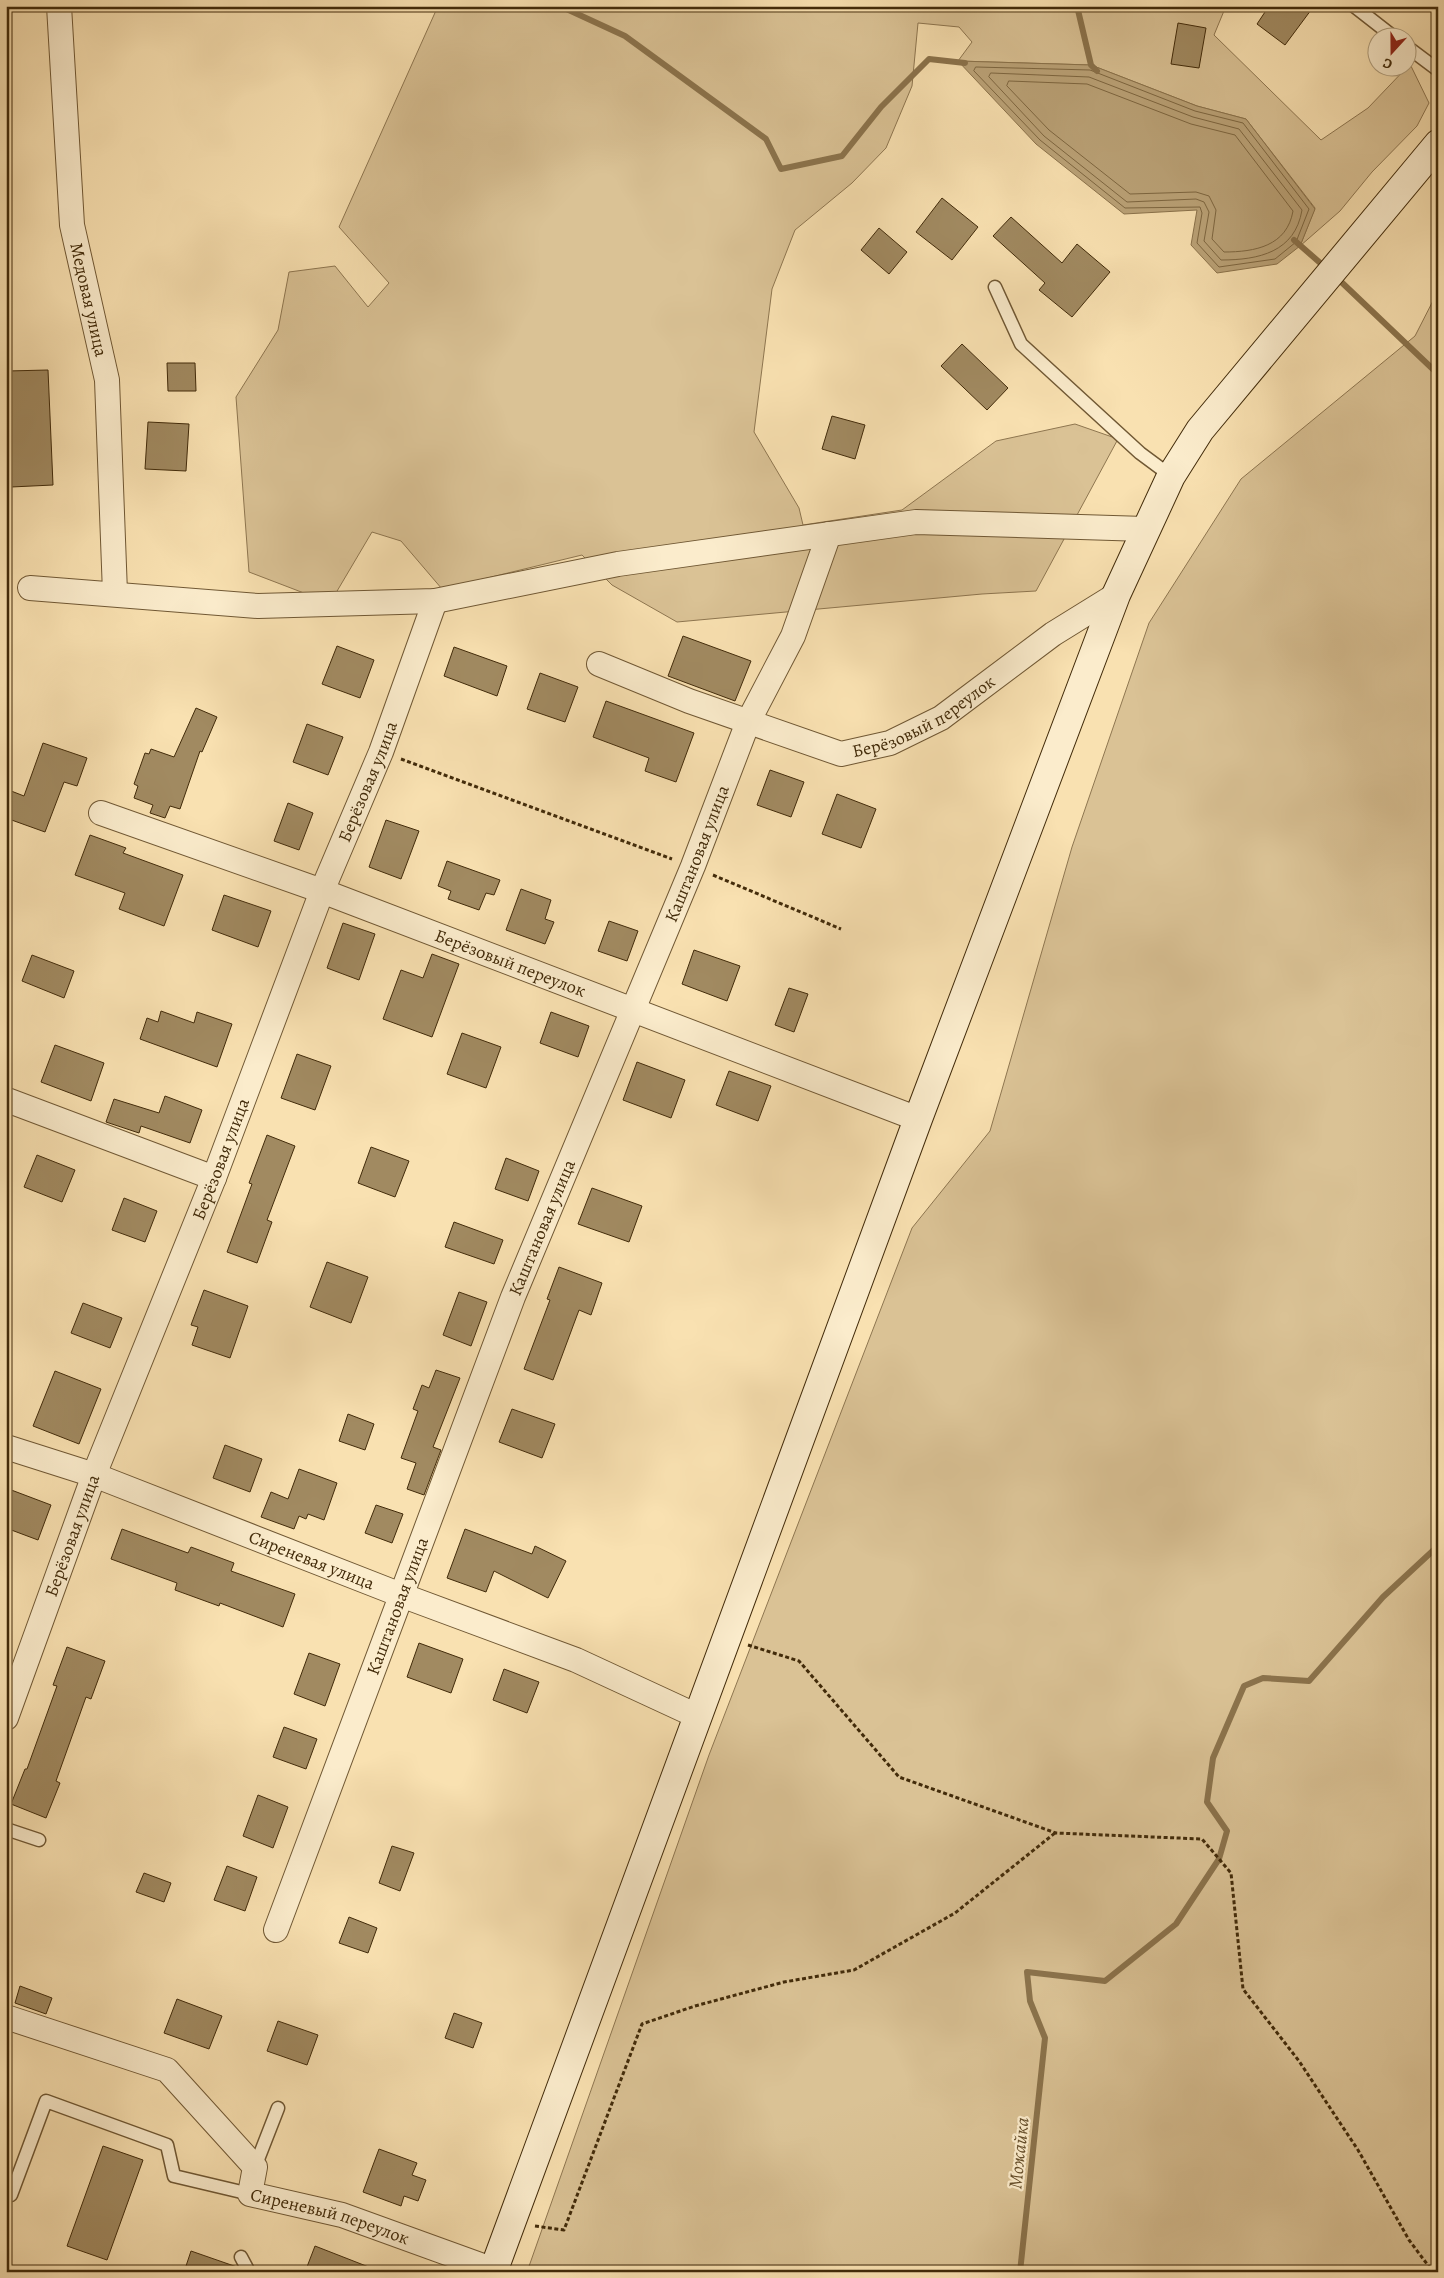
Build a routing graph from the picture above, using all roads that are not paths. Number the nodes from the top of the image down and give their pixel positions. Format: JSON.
{"nodes":[{"id":1,"x":58,"y":6,"type":"edge"},
{"id":2,"x":1354,"y":6,"type":"edge"},
{"id":3,"x":1382,"y":28,"type":"edge"},
{"id":4,"x":1416,"y":54,"type":"edge"},
{"id":5,"x":1438,"y":70,"type":"edge"},
{"id":6,"x":1438,"y":144,"type":"edge"},
{"id":7,"x":995,"y":287,"type":"dead end"},
{"id":8,"x":1171,"y":476,"type":"junction"},
{"id":9,"x":1145,"y":529,"type":"junction"},
{"id":10,"x":829,"y":534,"type":"junction"},
{"id":11,"x":30,"y":588,"type":"dead end"},
{"id":12,"x":116,"y":593,"type":"junction"},
{"id":13,"x":1116,"y":595,"type":"junction"},
{"id":14,"x":435,"y":602,"type":"junction"},
{"id":15,"x":599,"y":664,"type":"dead end"},
{"id":16,"x":748,"y":722,"type":"junction"},
{"id":17,"x":101,"y":813,"type":"dead end"},
{"id":18,"x":322,"y":891,"type":"junction"},
{"id":19,"x":632,"y":1008,"type":"junction"},
{"id":20,"x":7,"y":1100,"type":"edge"},
{"id":21,"x":918,"y":1119,"type":"junction"},
{"id":22,"x":214,"y":1178,"type":"junction"},
{"id":23,"x":6,"y":1447,"type":"edge"},
{"id":24,"x":94,"y":1475,"type":"junction"},
{"id":25,"x":401,"y":1595,"type":"junction"},
{"id":26,"x":697,"y":1716,"type":"junction"},
{"id":27,"x":6,"y":1718,"type":"edge"},
{"id":28,"x":6,"y":1829,"type":"edge"},
{"id":29,"x":39,"y":1840,"type":"dead end"},
{"id":30,"x":276,"y":1930,"type":"dead end"},
{"id":31,"x":6,"y":2017,"type":"edge"},
{"id":32,"x":278,"y":2108,"type":"dead end"},
{"id":33,"x":255,"y":2166,"type":"junction"},
{"id":34,"x":250,"y":2194,"type":"junction"},
{"id":35,"x":11,"y":2195,"type":"dead end"},
{"id":36,"x":241,"y":2257,"type":"dead end"},
{"id":37,"x":494,"y":2271,"type":"edge"},
{"id":38,"x":249,"y":2272,"type":"edge"}],
"edges":[{"from":1,"to":12,"type":"street","name":"Медовая улица"},
{"from":2,"to":3,"type":"lane"},
{"from":4,"to":5,"type":"lane"},
{"from":6,"to":8,"type":"main road"},
{"from":7,"to":8,"type":"lane"},
{"from":8,"to":9,"type":"main road"},
{"from":9,"to":10,"type":"street"},
{"from":9,"to":13,"type":"main road"},
{"from":10,"to":14,"type":"street"},
{"from":10,"to":16,"type":"street","name":"Каштановая улица"},
{"from":11,"to":12,"type":"street"},
{"from":12,"to":14,"type":"street"},
{"from":13,"to":16,"type":"street","name":"Берёзовый переулок"},
{"from":13,"to":21,"type":"main road"},
{"from":14,"to":18,"type":"street","name":"Берёзовая улица"},
{"from":15,"to":16,"type":"street","name":"Берёзовый переулок"},
{"from":16,"to":19,"type":"street","name":"Каштановая улица"},
{"from":17,"to":18,"type":"street","name":"Берёзовый переулок"},
{"from":18,"to":19,"type":"street","name":"Берёзовый переулок"},
{"from":18,"to":22,"type":"street","name":"Берёзовая улица"},
{"from":19,"to":21,"type":"street","name":"Берёзовый переулок"},
{"from":19,"to":25,"type":"street","name":"Каштановая улица"},
{"from":20,"to":22,"type":"street"},
{"from":21,"to":26,"type":"main road"},
{"from":22,"to":24,"type":"street","name":"Берёзовая улица"},
{"from":23,"to":24,"type":"street","name":"Сиреневая улица"},
{"from":24,"to":25,"type":"street","name":"Сиреневая улица"},
{"from":24,"to":27,"type":"street","name":"Берёзовая улица"},
{"from":25,"to":26,"type":"street","name":"Сиреневая улица"},
{"from":25,"to":30,"type":"street","name":"Каштановая улица"},
{"from":26,"to":37,"type":"main road"},
{"from":28,"to":29,"type":"lane"},
{"from":31,"to":33,"type":"street","name":"Сиреневый переулок"},
{"from":32,"to":33,"type":"lane"},
{"from":33,"to":34,"type":"street","name":"Сиреневый переулок"},
{"from":34,"to":35,"type":"lane"},
{"from":34,"to":37,"type":"street","name":"Сиреневый переулок"},
{"from":36,"to":38,"type":"lane"}]}
